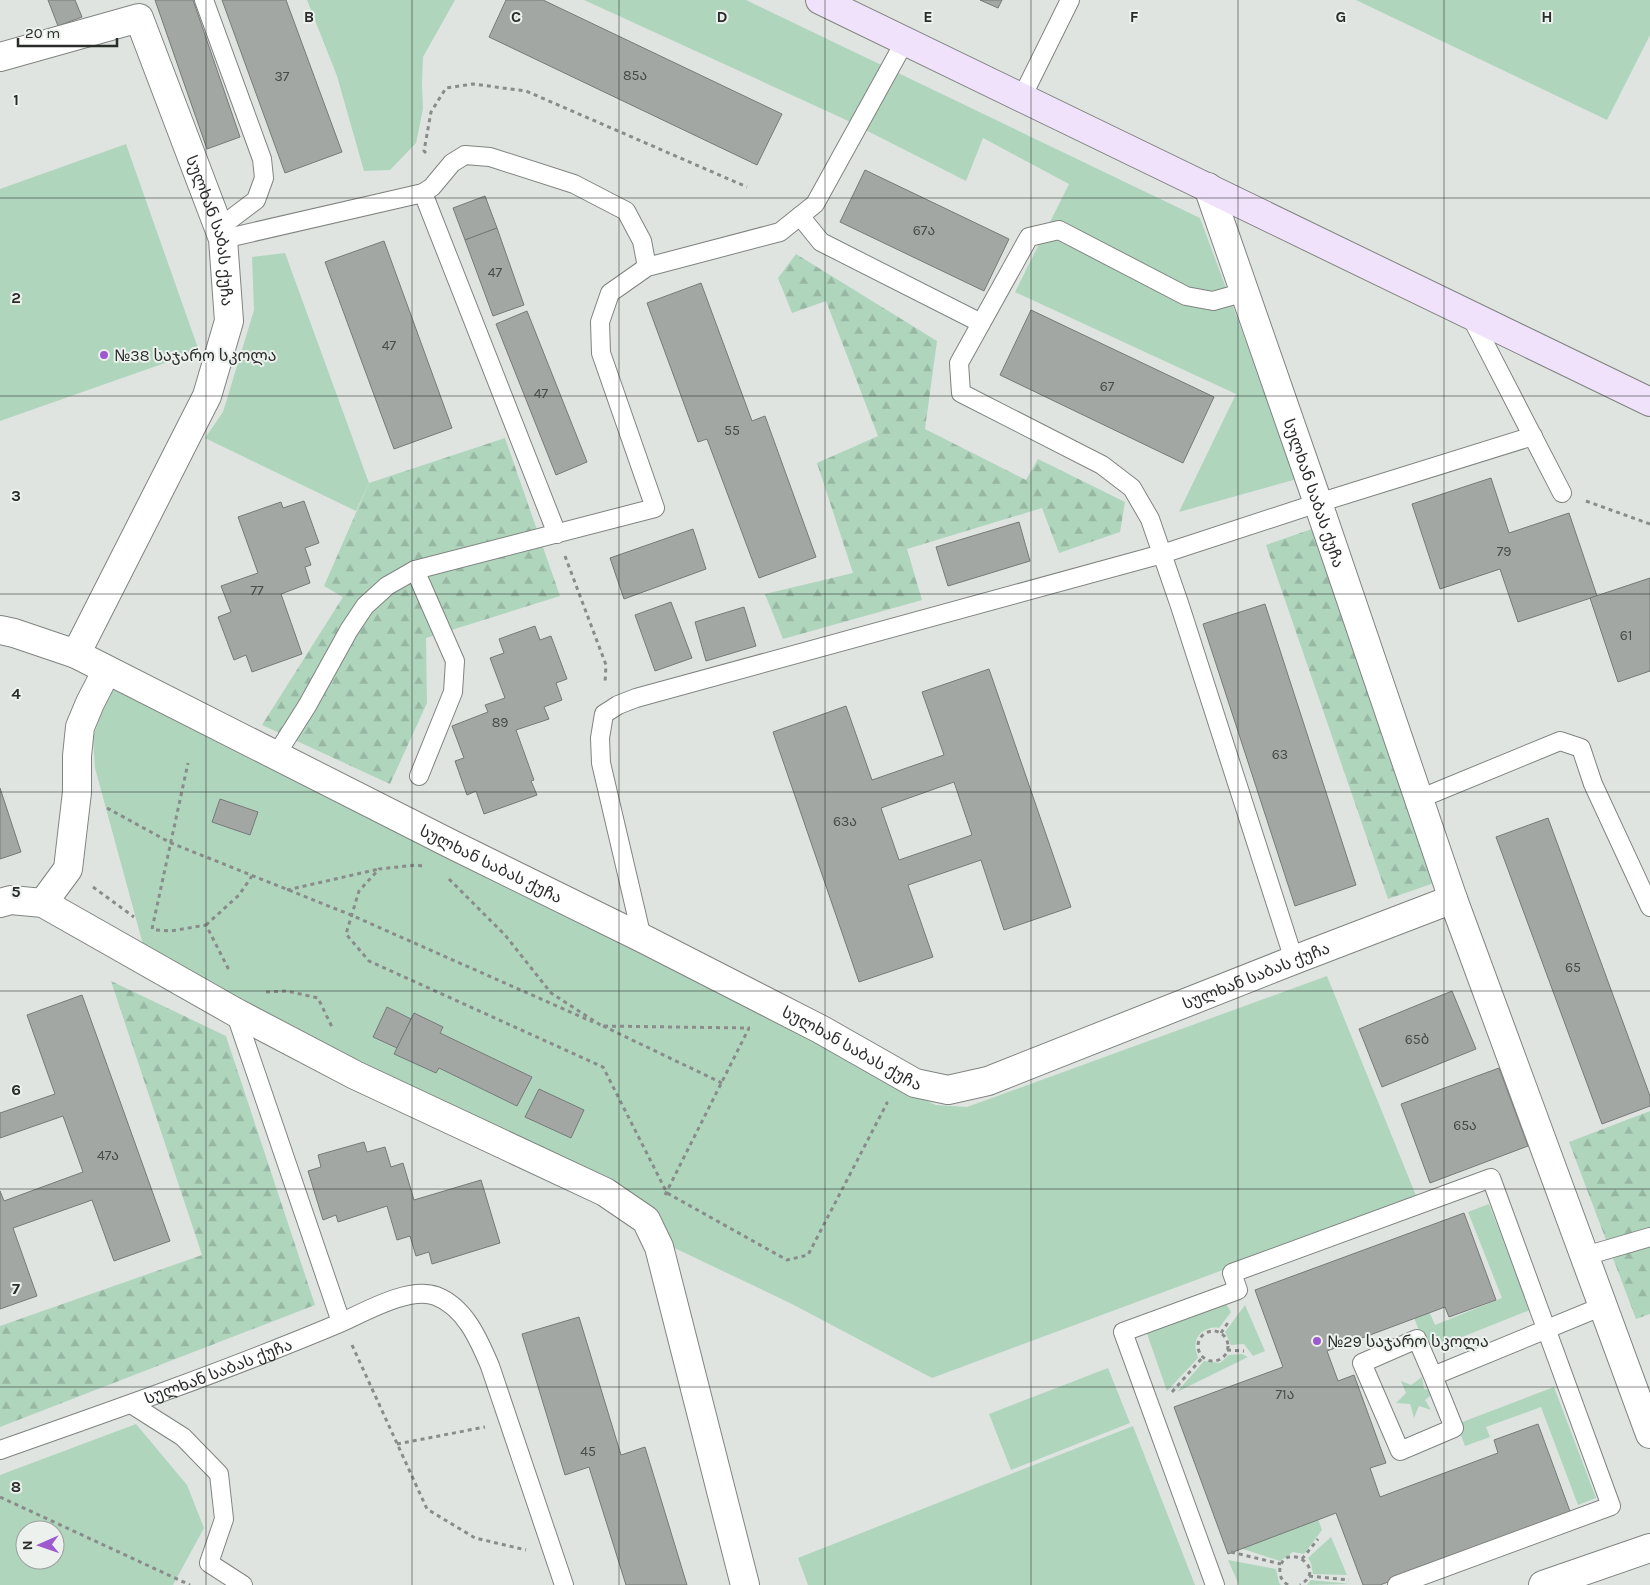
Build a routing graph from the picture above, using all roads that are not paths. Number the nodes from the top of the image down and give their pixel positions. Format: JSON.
{"nodes":[{"id":1,"x":204,"y":0,"type":"edge"},
{"id":2,"x":820,"y":0,"type":"edge"},
{"id":3,"x":1070,"y":0,"type":"edge"},
{"id":4,"x":136,"y":9,"type":"edge"},
{"id":5,"x":905,"y":41,"type":"junction"},
{"id":6,"x":0,"y":57,"type":"edge"},
{"id":7,"x":1022,"y":98,"type":"junction"},
{"id":8,"x":1208,"y":188,"type":"junction"},
{"id":9,"x":423,"y":193,"type":"junction"},
{"id":10,"x":800,"y":216,"type":"junction"},
{"id":11,"x":221,"y":234,"type":"junction"},
{"id":12,"x":647,"y":267,"type":"junction"},
{"id":13,"x":1244,"y":292,"type":"junction"},
{"id":14,"x":1470,"y":315,"type":"junction"},
{"id":15,"x":981,"y":323,"type":"junction"},
{"id":16,"x":1650,"y":402,"type":"edge"},
{"id":17,"x":1533,"y":436,"type":"junction"},
{"id":18,"x":1562,"y":493,"type":"road end"},
{"id":19,"x":1318,"y":503,"type":"junction"},
{"id":20,"x":557,"y":534,"type":"junction"},
{"id":21,"x":1162,"y":554,"type":"junction"},
{"id":22,"x":415,"y":570,"type":"junction"},
{"id":23,"x":0,"y":630,"type":"edge"},
{"id":24,"x":76,"y":654,"type":"junction"},
{"id":25,"x":107,"y":670,"type":"junction"},
{"id":26,"x":276,"y":756,"type":"junction"},
{"id":27,"x":419,"y":776,"type":"dead end"},
{"id":28,"x":1419,"y":800,"type":"junction"},
{"id":29,"x":1453,"y":899,"type":"junction"},
{"id":30,"x":0,"y":903,"type":"edge"},
{"id":31,"x":43,"y":903,"type":"junction"},
{"id":32,"x":1650,"y":907,"type":"edge"},
{"id":33,"x":642,"y":938,"type":"junction"},
{"id":34,"x":1294,"y":960,"type":"junction"},
{"id":35,"x":235,"y":1012,"type":"junction"},
{"id":36,"x":1650,"y":1237,"type":"edge"},
{"id":37,"x":1585,"y":1256,"type":"junction"},
{"id":38,"x":1603,"y":1306,"type":"junction"},
{"id":39,"x":341,"y":1322,"type":"junction"},
{"id":40,"x":1546,"y":1328,"type":"junction"},
{"id":41,"x":1433,"y":1376,"type":"junction"},
{"id":42,"x":131,"y":1404,"type":"junction"},
{"id":43,"x":1650,"y":1434,"type":"edge"},
{"id":44,"x":0,"y":1450,"type":"edge"},
{"id":45,"x":1650,"y":1548,"type":"edge"},
{"id":46,"x":243,"y":1585,"type":"edge"},
{"id":47,"x":564,"y":1585,"type":"edge"},
{"id":48,"x":745,"y":1585,"type":"edge"},
{"id":49,"x":1215,"y":1585,"type":"edge"},
{"id":50,"x":1397,"y":1585,"type":"edge"},
{"id":51,"x":1543,"y":1585,"type":"edge"}],
"edges":[{"from":1,"to":11,"type":"lane"},
{"from":2,"to":5,"type":"street"},
{"from":3,"to":7,"type":"lane"},
{"from":4,"to":6,"type":"street","name":"სულხან საბას ქუჩა"},
{"from":4,"to":11,"type":"street","name":"სულხან საბას ქუჩა"},
{"from":5,"to":7,"type":"street"},
{"from":5,"to":10,"type":"lane"},
{"from":7,"to":8,"type":"street"},
{"from":8,"to":13,"type":"street","name":"სულხან საბას ქუჩა"},
{"from":8,"to":14,"type":"street"},
{"from":9,"to":11,"type":"lane"},
{"from":9,"to":12,"type":"lane"},
{"from":9,"to":20,"type":"lane"},
{"from":10,"to":12,"type":"lane"},
{"from":10,"to":15,"type":"lane"},
{"from":11,"to":24,"type":"street","name":"სულხან საბას ქუჩა"},
{"from":12,"to":20,"type":"lane"},
{"from":13,"to":15,"type":"lane"},
{"from":13,"to":19,"type":"street","name":"სულხან საბას ქუჩა"},
{"from":14,"to":16,"type":"street"},
{"from":14,"to":17,"type":"lane"},
{"from":15,"to":21,"type":"lane"},
{"from":17,"to":18,"type":"lane"},
{"from":17,"to":19,"type":"lane"},
{"from":19,"to":21,"type":"lane"},
{"from":19,"to":28,"type":"street","name":"სულხან საბას ქუჩა"},
{"from":20,"to":22,"type":"lane"},
{"from":21,"to":33,"type":"lane"},
{"from":21,"to":34,"type":"lane"},
{"from":22,"to":26,"type":"lane"},
{"from":22,"to":27,"type":"lane"},
{"from":23,"to":24,"type":"street","name":"სულხან საბას ქუჩა"},
{"from":24,"to":25,"type":"street","name":"სულხან საბას ქუჩა"},
{"from":25,"to":26,"type":"street","name":"სულხან საბას ქუჩა"},
{"from":25,"to":31,"type":"street"},
{"from":26,"to":33,"type":"street","name":"სულხან საბას ქუჩა"},
{"from":28,"to":29,"type":"street","name":"სულხან საბას ქუჩა"},
{"from":28,"to":32,"type":"lane"},
{"from":29,"to":34,"type":"street","name":"სულხან საბას ქუჩა"},
{"from":29,"to":37,"type":"street","name":"სულხან საბას ქუჩა"},
{"from":30,"to":31,"type":"street"},
{"from":31,"to":35,"type":"street"},
{"from":33,"to":34,"type":"street","name":"სულხან საბას ქუჩა"},
{"from":35,"to":39,"type":"lane"},
{"from":35,"to":48,"type":"street"},
{"from":36,"to":37,"type":"lane"},
{"from":37,"to":38,"type":"street","name":"სულხან საბას ქუჩა"},
{"from":38,"to":40,"type":"lane"},
{"from":38,"to":43,"type":"street","name":"სულხან საბას ქუჩა"},
{"from":39,"to":42,"type":"lane","name":"სულხან საბას ქუჩა"},
{"from":39,"to":47,"type":"lane","name":"სულხან საბას ქუჩა"},
{"from":40,"to":41,"type":"lane"},
{"from":40,"to":49,"type":"lane"},
{"from":40,"to":50,"type":"lane"},
{"from":41,"to":41,"type":"lane"},
{"from":42,"to":44,"type":"lane","name":"სულხან საბას ქუჩა"},
{"from":42,"to":46,"type":"lane"},
{"from":45,"to":51,"type":"street"}]}
